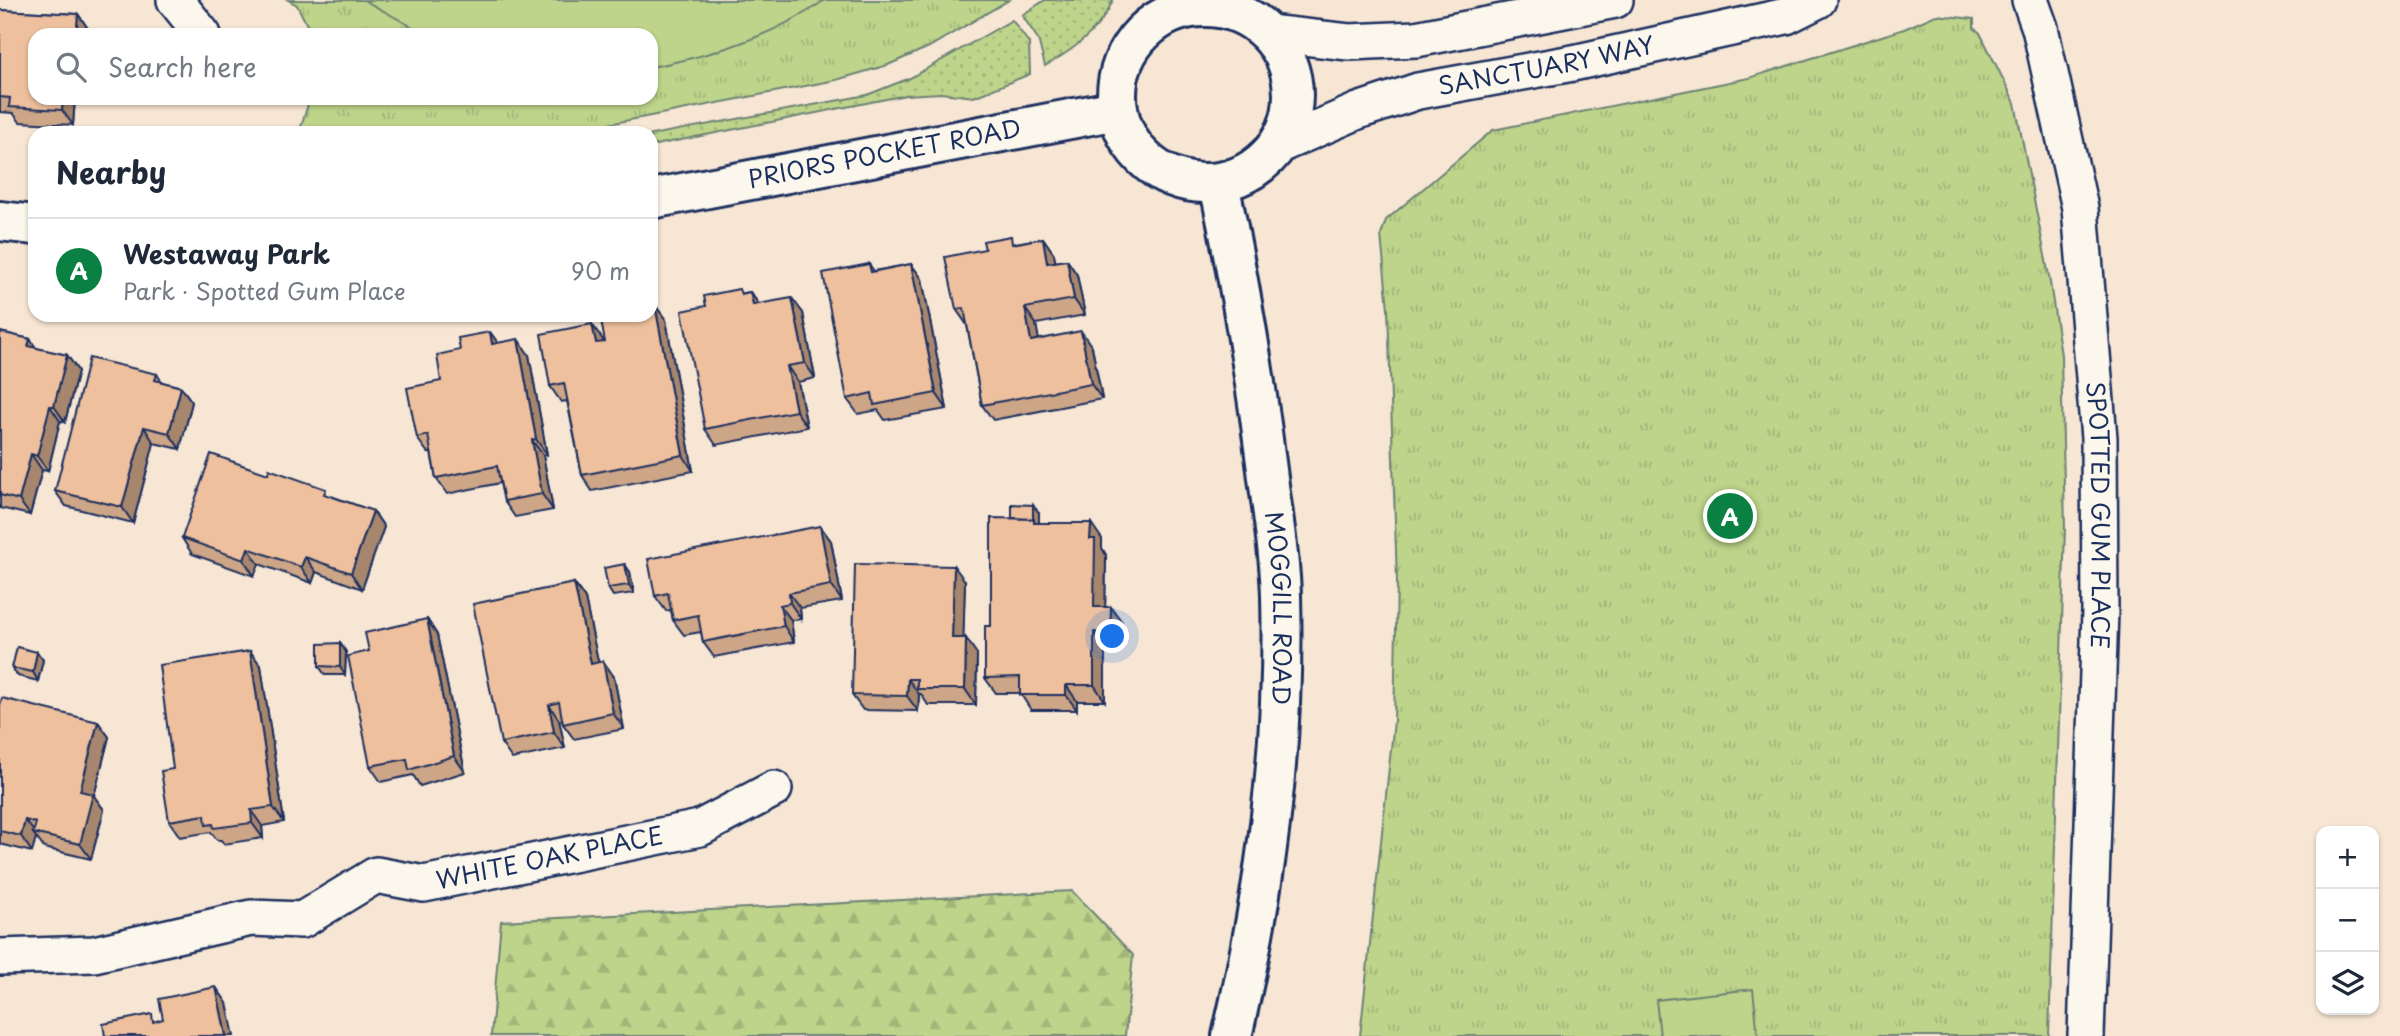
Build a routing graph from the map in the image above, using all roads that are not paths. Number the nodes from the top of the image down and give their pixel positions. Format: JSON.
{"nodes":[{"id":1,"x":175,"y":0,"type":"edge"},
{"id":2,"x":1615,"y":0,"type":"edge"},
{"id":3,"x":1818,"y":0,"type":"edge"},
{"id":4,"x":2029,"y":0,"type":"edge"},
{"id":5,"x":1188,"y":4,"type":"edge"},
{"id":6,"x":197,"y":28,"type":"edge"},
{"id":7,"x":1268,"y":33,"type":"junction"},
{"id":8,"x":1117,"y":110,"type":"junction"},
{"id":9,"x":1277,"y":146,"type":"junction"},
{"id":10,"x":1219,"y":183,"type":"junction"},
{"id":11,"x":658,"y":199,"type":"edge"},
{"id":12,"x":0,"y":221,"type":"edge"},
{"id":13,"x":28,"y":224,"type":"edge"},
{"id":14,"x":774,"y":789,"type":"dead end"},
{"id":15,"x":0,"y":957,"type":"edge"},
{"id":16,"x":1232,"y":1036,"type":"edge"},
{"id":17,"x":2086,"y":1036,"type":"edge"}],
"edges":[{"from":1,"to":6,"type":"street"},
{"from":2,"to":7,"type":"street"},
{"from":3,"to":9,"type":"street","name":"SANCTUARY WAY"},
{"from":4,"to":17,"type":"street","name":"SPOTTED GUM PLACE"},
{"from":5,"to":7,"type":"main road"},
{"from":5,"to":8,"type":"main road"},
{"from":7,"to":9,"type":"main road"},
{"from":8,"to":10,"type":"main road"},
{"from":8,"to":11,"type":"main road","name":"PRIORS POCKET ROAD"},
{"from":9,"to":10,"type":"main road"},
{"from":10,"to":16,"type":"main road","name":"MOGGILL ROAD"},
{"from":12,"to":13,"type":"main road"},
{"from":14,"to":15,"type":"street","name":"WHITE OAK PLACE"}]}
